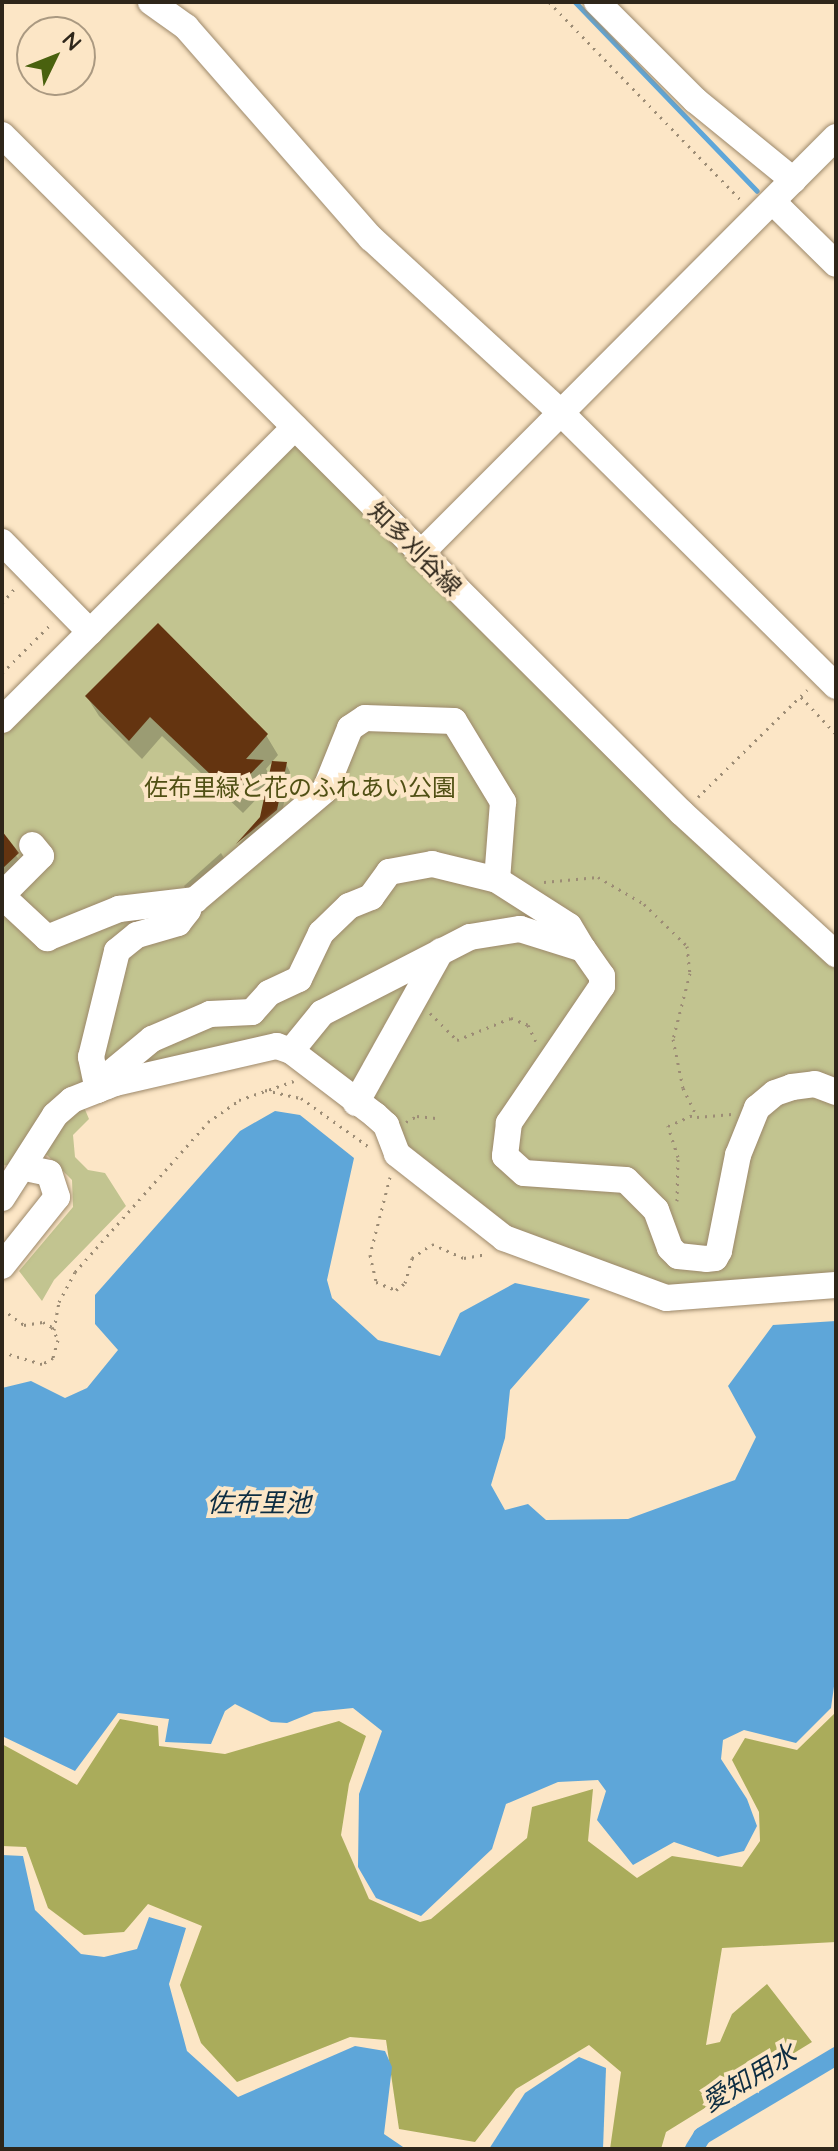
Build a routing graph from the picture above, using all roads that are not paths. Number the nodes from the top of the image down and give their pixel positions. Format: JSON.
{"nodes":[{"id":1,"x":151,"y":2,"type":"edge"},
{"id":2,"x":597,"y":2,"type":"edge"},
{"id":3,"x":2,"y":135,"type":"edge"},
{"id":4,"x":836,"y":137,"type":"edge"},
{"id":5,"x":793,"y":180,"type":"junction"},
{"id":6,"x":765,"y":209,"type":"junction"},
{"id":7,"x":836,"y":264,"type":"edge"},
{"id":8,"x":561,"y":413,"type":"junction"},
{"id":9,"x":295,"y":427,"type":"junction"},
{"id":10,"x":2,"y":542,"type":"edge"},
{"id":11,"x":420,"y":554,"type":"junction"},
{"id":12,"x":90,"y":632,"type":"junction"},
{"id":13,"x":830,"y":680,"type":"edge"},
{"id":14,"x":2,"y":720,"type":"edge"},
{"id":15,"x":32,"y":845,"type":"dead end"},
{"id":16,"x":497,"y":880,"type":"junction"},
{"id":17,"x":2,"y":896,"type":"edge"},
{"id":18,"x":186,"y":903,"type":"junction"},
{"id":19,"x":583,"y":949,"type":"junction"},
{"id":20,"x":441,"y":951,"type":"junction"},
{"id":21,"x":836,"y":954,"type":"edge"},
{"id":22,"x":291,"y":1051,"type":"junction"},
{"id":23,"x":102,"y":1088,"type":"junction"},
{"id":24,"x":836,"y":1092,"type":"edge"},
{"id":25,"x":356,"y":1103,"type":"junction"},
{"id":26,"x":26,"y":1168,"type":"junction"},
{"id":27,"x":2,"y":1198,"type":"edge"},
{"id":28,"x":2,"y":1266,"type":"edge"},
{"id":29,"x":836,"y":1285,"type":"edge"}],
"edges":[{"from":1,"to":8,"type":"street"},
{"from":2,"to":5,"type":"street"},
{"from":3,"to":9,"type":"street","name":"知多刈谷線"},
{"from":4,"to":5,"type":"street"},
{"from":5,"to":6,"type":"street"},
{"from":6,"to":7,"type":"street"},
{"from":6,"to":8,"type":"street"},
{"from":8,"to":11,"type":"street"},
{"from":8,"to":13,"type":"street"},
{"from":9,"to":11,"type":"street","name":"知多刈谷線"},
{"from":9,"to":12,"type":"street"},
{"from":10,"to":12,"type":"street"},
{"from":11,"to":21,"type":"street","name":"知多刈谷線"},
{"from":12,"to":14,"type":"street"},
{"from":15,"to":17,"type":"street"},
{"from":16,"to":18,"type":"street"},
{"from":16,"to":19,"type":"street"},
{"from":16,"to":23,"type":"street"},
{"from":17,"to":18,"type":"street"},
{"from":18,"to":23,"type":"street"},
{"from":19,"to":20,"type":"street"},
{"from":19,"to":24,"type":"street"},
{"from":20,"to":22,"type":"street"},
{"from":20,"to":25,"type":"street"},
{"from":22,"to":23,"type":"street"},
{"from":22,"to":25,"type":"street"},
{"from":23,"to":26,"type":"street"},
{"from":25,"to":29,"type":"street"},
{"from":26,"to":27,"type":"street"},
{"from":26,"to":28,"type":"street"}]}
